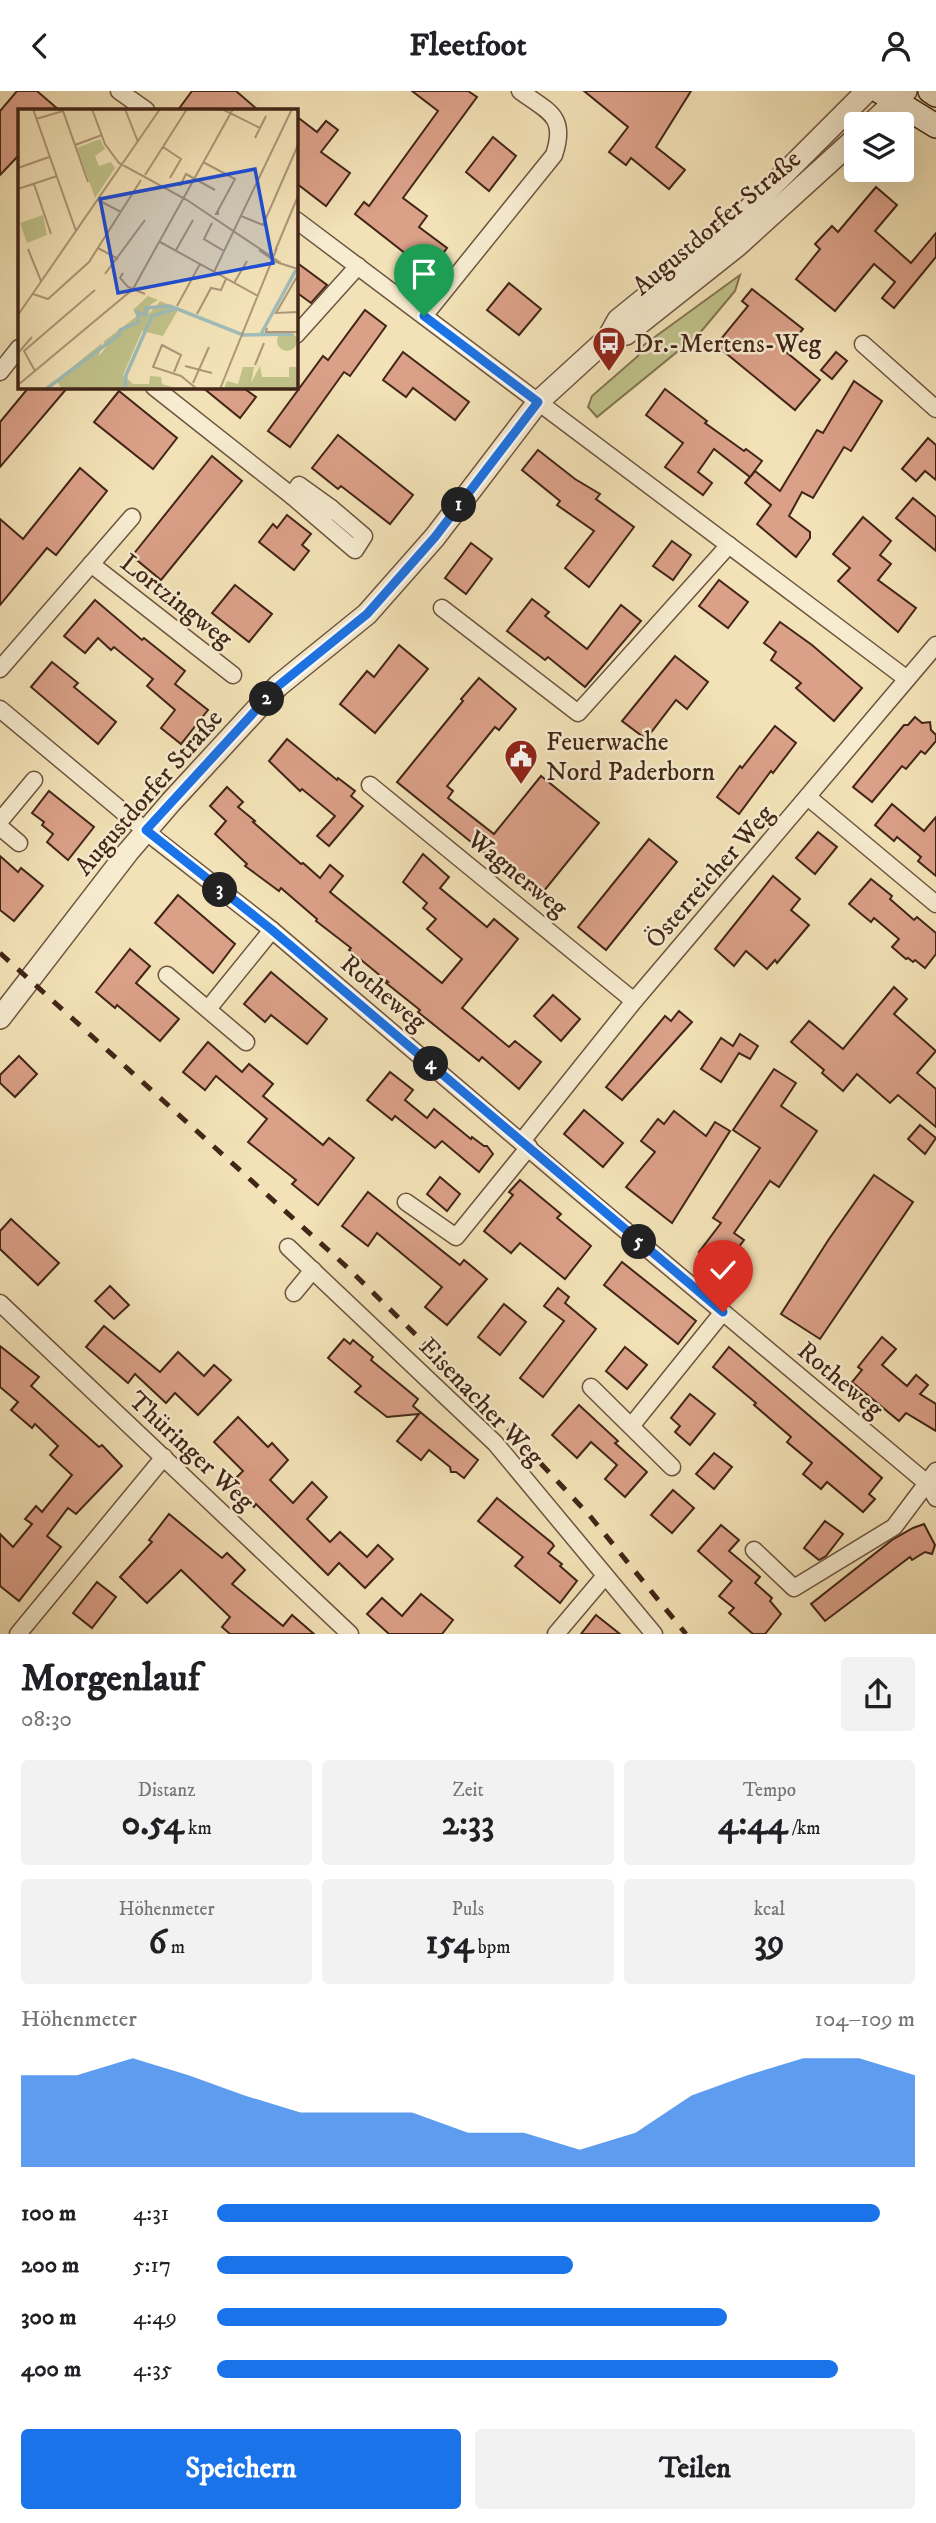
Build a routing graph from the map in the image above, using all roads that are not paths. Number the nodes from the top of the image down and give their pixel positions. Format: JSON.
{"nodes":[{"id":1,"x":119,"y":91,"type":"edge"},
{"id":2,"x":520,"y":91,"type":"edge"},
{"id":3,"x":867,"y":91,"type":"edge"},
{"id":4,"x":930,"y":91,"type":"edge"},
{"id":5,"x":893,"y":94,"type":"edge"},
{"id":6,"x":936,"y":95,"type":"edge"},
{"id":7,"x":145,"y":109,"type":"edge"},
{"id":8,"x":880,"y":112,"type":"edge"},
{"id":9,"x":936,"y":126,"type":"edge"},
{"id":10,"x":844,"y":149,"type":"edge"},
{"id":11,"x":298,"y":221,"type":"edge"},
{"id":12,"x":358,"y":265,"type":"junction"},
{"id":13,"x":424,"y":316,"type":"junction"},
{"id":14,"x":298,"y":333,"type":"edge"},
{"id":15,"x":608,"y":338,"type":"junction"},
{"id":16,"x":863,"y":344,"type":"dead end"},
{"id":17,"x":18,"y":349,"type":"edge"},
{"id":18,"x":0,"y":372,"type":"edge"},
{"id":19,"x":157,"y":389,"type":"edge"},
{"id":20,"x":538,"y":402,"type":"junction"},
{"id":21,"x":936,"y":409,"type":"edge"},
{"id":22,"x":326,"y":514,"type":"dead end"},
{"id":23,"x":132,"y":517,"type":"dead end"},
{"id":24,"x":729,"y":545,"type":"junction"},
{"id":25,"x":90,"y":564,"type":"junction"},
{"id":26,"x":442,"y":608,"type":"dead end"},
{"id":27,"x":936,"y":645,"type":"edge"},
{"id":28,"x":0,"y":669,"type":"edge"},
{"id":29,"x":233,"y":675,"type":"dead end"},
{"id":30,"x":907,"y":679,"type":"junction"},
{"id":31,"x":0,"y":709,"type":"edge"},
{"id":32,"x":34,"y":780,"type":"dead end"},
{"id":33,"x":370,"y":785,"type":"dead end"},
{"id":34,"x":808,"y":797,"type":"junction"},
{"id":35,"x":0,"y":821,"type":"edge"},
{"id":36,"x":0,"y":827,"type":"edge"},
{"id":37,"x":146,"y":830,"type":"junction"},
{"id":38,"x":19,"y":843,"type":"dead end"},
{"id":39,"x":936,"y":904,"type":"edge"},
{"id":40,"x":272,"y":930,"type":"junction"},
{"id":41,"x":167,"y":975,"type":"dead end"},
{"id":42,"x":635,"y":1000,"type":"junction"},
{"id":43,"x":208,"y":1009,"type":"junction"},
{"id":44,"x":0,"y":1018,"type":"edge"},
{"id":45,"x":246,"y":1042,"type":"dead end"},
{"id":46,"x":525,"y":1144,"type":"junction"},
{"id":47,"x":406,"y":1202,"type":"dead end"},
{"id":48,"x":288,"y":1247,"type":"dead end"},
{"id":49,"x":313,"y":1270,"type":"junction"},
{"id":50,"x":294,"y":1293,"type":"dead end"},
{"id":51,"x":0,"y":1303,"type":"edge"},
{"id":52,"x":723,"y":1312,"type":"junction"},
{"id":53,"x":591,"y":1387,"type":"dead end"},
{"id":54,"x":632,"y":1425,"type":"junction"},
{"id":55,"x":164,"y":1457,"type":"junction"},
{"id":56,"x":671,"y":1467,"type":"dead end"},
{"id":57,"x":933,"y":1484,"type":"edge"},
{"id":58,"x":754,"y":1551,"type":"dead end"},
{"id":59,"x":605,"y":1576,"type":"junction"},
{"id":60,"x":18,"y":1634,"type":"edge"},
{"id":61,"x":350,"y":1634,"type":"edge"},
{"id":62,"x":556,"y":1634,"type":"edge"},
{"id":63,"x":654,"y":1634,"type":"edge"}],
"edges":[{"from":1,"to":7,"type":"street"},
{"from":2,"to":13,"type":"street"},
{"from":3,"to":15,"type":"street","name":"Augustdorfer Straße"},
{"from":4,"to":6,"type":"main road"},
{"from":5,"to":8,"type":"street"},
{"from":5,"to":9,"type":"main road"},
{"from":10,"to":15,"type":"street","name":"Augustdorfer Straße"},
{"from":11,"to":12,"type":"street"},
{"from":12,"to":13,"type":"street"},
{"from":12,"to":14,"type":"street"},
{"from":13,"to":20,"type":"street"},
{"from":15,"to":20,"type":"street","name":"Augustdorfer Straße"},
{"from":16,"to":21,"type":"street"},
{"from":17,"to":18,"type":"street"},
{"from":19,"to":22,"type":"street"},
{"from":20,"to":24,"type":"street"},
{"from":20,"to":37,"type":"street","name":"Augustdorfer Straße"},
{"from":23,"to":25,"type":"street","name":"Lortzingweg"},
{"from":24,"to":26,"type":"street"},
{"from":24,"to":30,"type":"street"},
{"from":25,"to":28,"type":"street","name":"Lortzingweg"},
{"from":25,"to":29,"type":"street","name":"Lortzingweg"},
{"from":27,"to":30,"type":"street","name":"Österreicher Weg"},
{"from":30,"to":34,"type":"street","name":"Österreicher Weg"},
{"from":31,"to":37,"type":"street","name":"Rotheweg"},
{"from":32,"to":35,"type":"street"},
{"from":33,"to":42,"type":"street","name":"Wagnerweg"},
{"from":34,"to":39,"type":"street"},
{"from":34,"to":42,"type":"street","name":"Österreicher Weg"},
{"from":36,"to":38,"type":"street"},
{"from":37,"to":40,"type":"street","name":"Rotheweg"},
{"from":37,"to":44,"type":"street","name":"Augustdorfer Straße"},
{"from":40,"to":43,"type":"street"},
{"from":40,"to":46,"type":"street","name":"Rotheweg"},
{"from":41,"to":43,"type":"street"},
{"from":42,"to":46,"type":"street","name":"Österreicher Weg"},
{"from":43,"to":45,"type":"street"},
{"from":46,"to":47,"type":"street"},
{"from":46,"to":52,"type":"street","name":"Rotheweg"},
{"from":48,"to":49,"type":"street","name":"Eisenacher Weg"},
{"from":49,"to":50,"type":"street"},
{"from":49,"to":59,"type":"street","name":"Eisenacher Weg"},
{"from":51,"to":55,"type":"street","name":"Thüringer Weg"},
{"from":52,"to":54,"type":"street"},
{"from":52,"to":57,"type":"street","name":"Rotheweg"},
{"from":53,"to":54,"type":"street"},
{"from":54,"to":56,"type":"street"},
{"from":55,"to":60,"type":"street"},
{"from":55,"to":61,"type":"street","name":"Thüringer Weg"},
{"from":57,"to":58,"type":"street","name":"Rotheweg"},
{"from":59,"to":62,"type":"street"},
{"from":59,"to":63,"type":"street","name":"Eisenacher Weg"}]}
